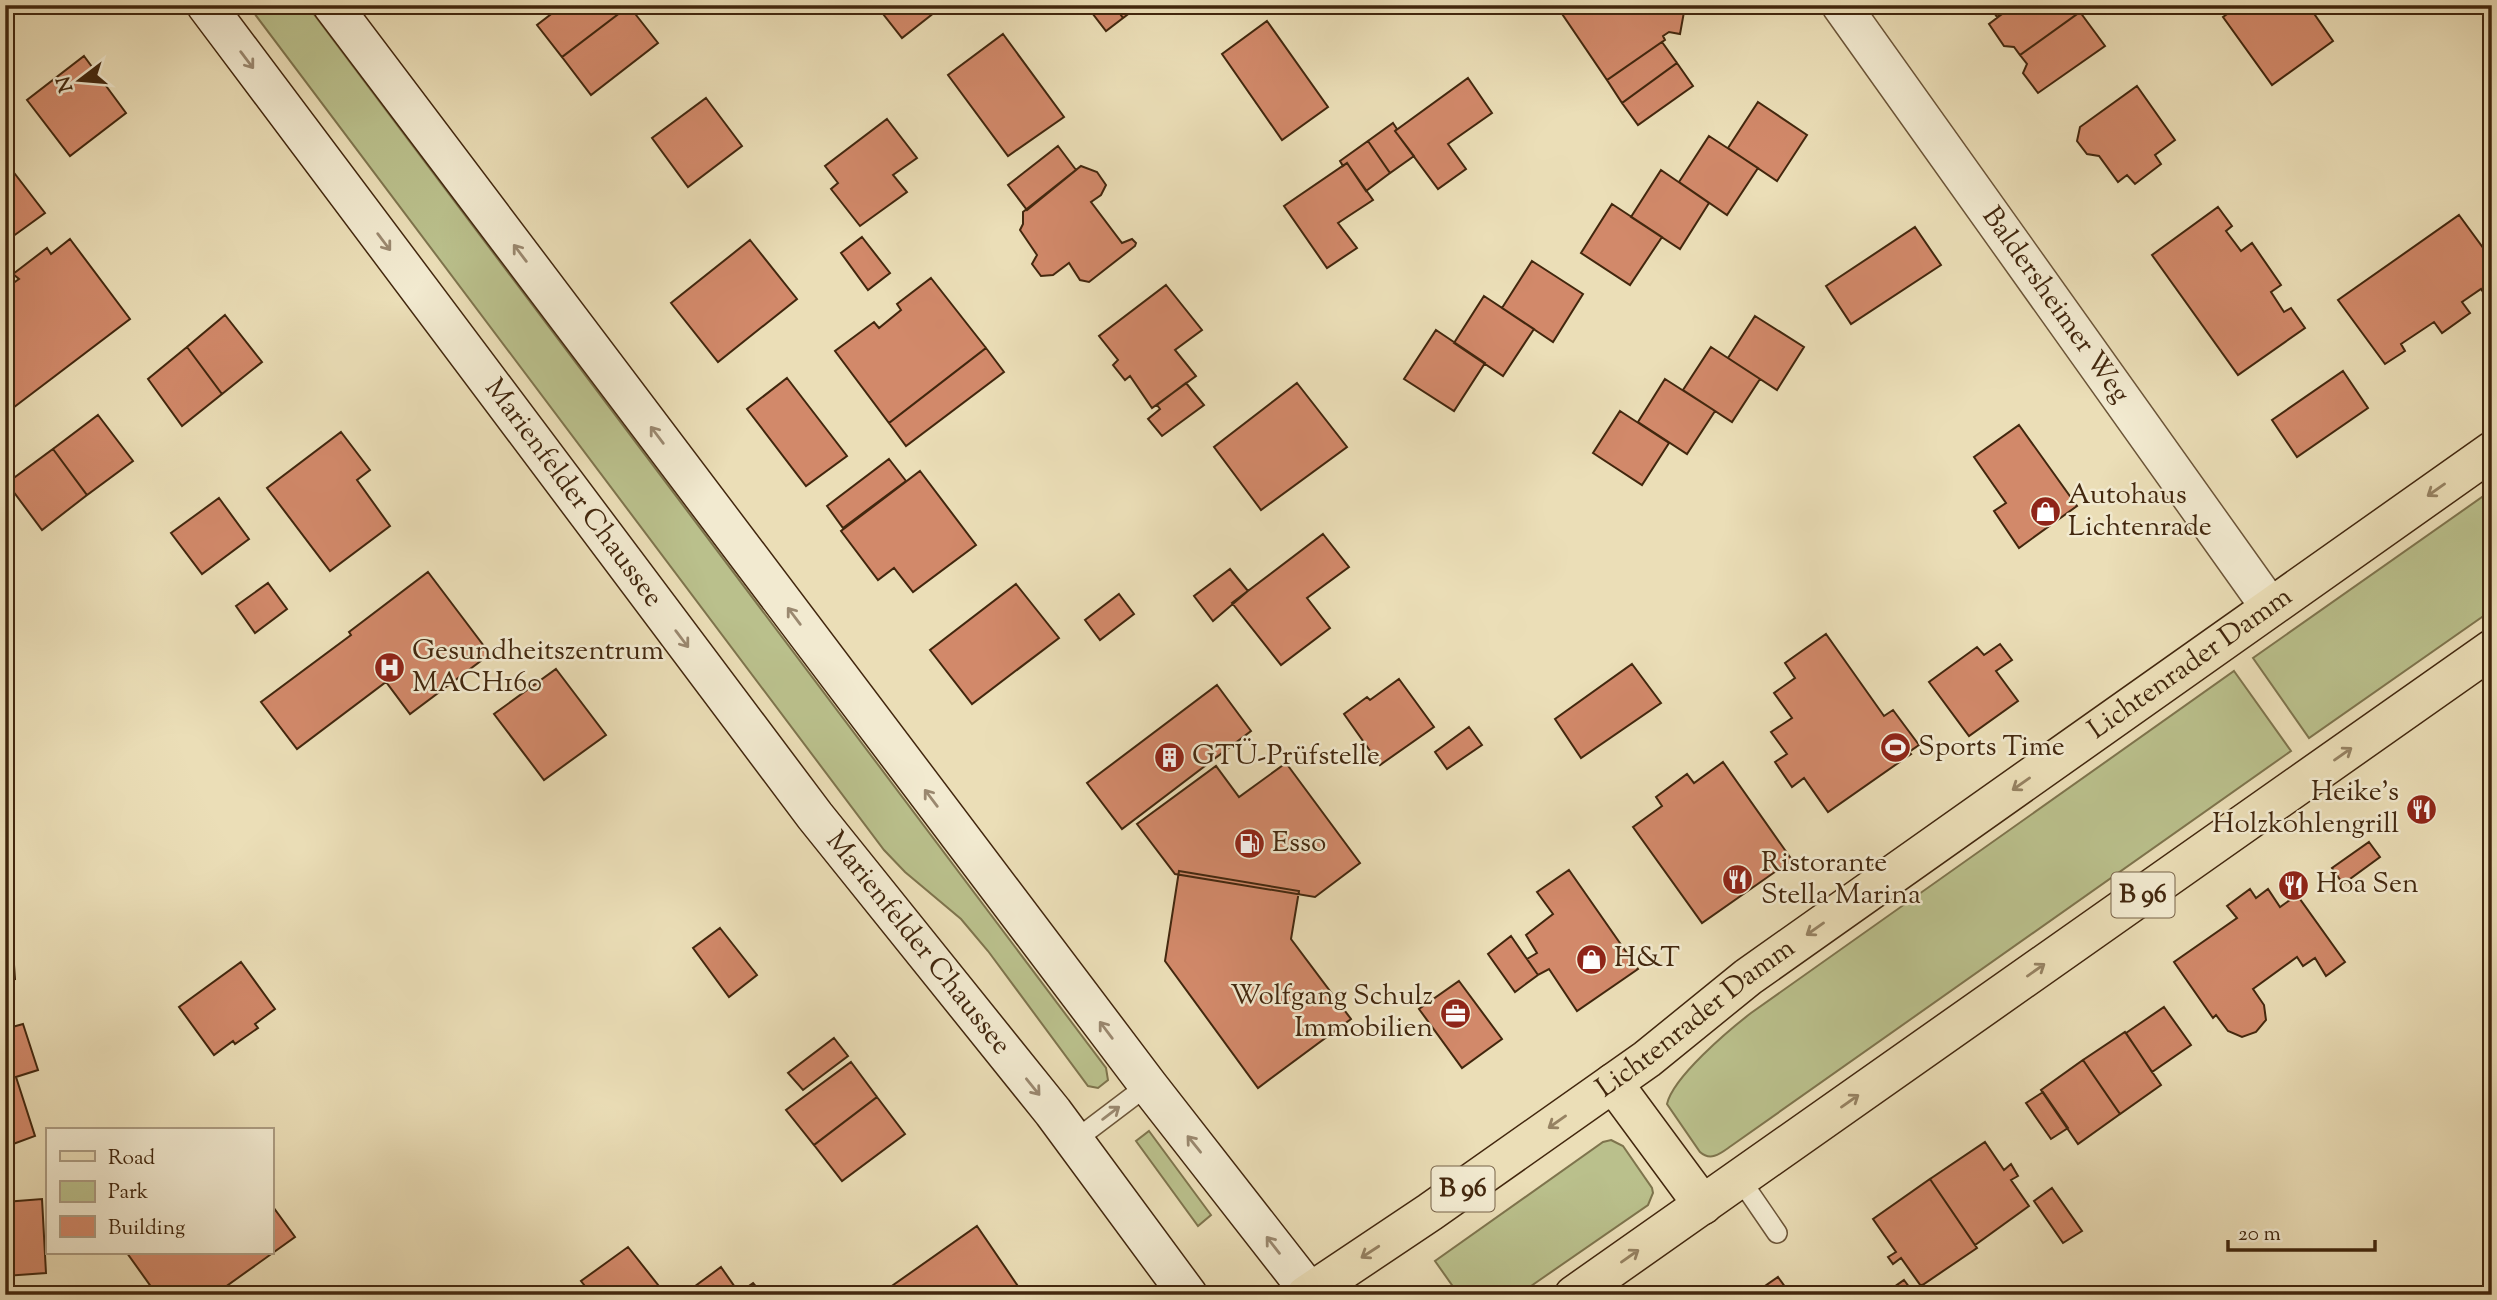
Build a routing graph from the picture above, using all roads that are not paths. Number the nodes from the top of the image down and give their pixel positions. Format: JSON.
{"nodes":[{"id":1,"x":206,"y":5,"type":"edge"},
{"id":2,"x":332,"y":5,"type":"edge"},
{"id":3,"x":1841,"y":5,"type":"edge"},
{"id":4,"x":2492,"y":451,"type":"edge"},
{"id":5,"x":2270,"y":607,"type":"junction"},
{"id":6,"x":2492,"y":649,"type":"edge"},
{"id":7,"x":1613,"y":1083,"type":"junction"},
{"id":8,"x":1147,"y":1085,"type":"junction"},
{"id":9,"x":1074,"y":1141,"type":"junction"},
{"id":10,"x":1740,"y":1179,"type":"junction"},
{"id":11,"x":1703,"y":1205,"type":"junction"},
{"id":12,"x":1777,"y":1233,"type":"dead end"},
{"id":13,"x":1309,"y":1294,"type":"edge"},
{"id":14,"x":1188,"y":1295,"type":"edge"},
{"id":15,"x":1574,"y":1295,"type":"edge"}],
"edges":[{"from":1,"to":9,"type":"main road","name":"Marienfelder Chaussee","one_way":true},
{"from":8,"to":2,"type":"main road","one_way":true},
{"from":3,"to":5,"type":"main road","name":"Baldersheimer Weg"},
{"from":4,"to":5,"type":"main road","name":"Lichtenrader Damm","number":"B 96","one_way":true},
{"from":5,"to":7,"type":"main road","name":"Lichtenrader Damm","number":"B 96","one_way":true},
{"from":10,"to":6,"type":"main road","number":"B 96","one_way":true},
{"from":7,"to":11,"type":"main road"},
{"from":7,"to":13,"type":"main road","name":"Lichtenrader Damm","number":"B 96","one_way":true},
{"from":9,"to":8,"type":"lane","one_way":true},
{"from":13,"to":8,"type":"main road","one_way":true},
{"from":9,"to":14,"type":"main road","name":"Marienfelder Chaussee"},
{"from":10,"to":11,"type":"main road","number":"B 96"},
{"from":10,"to":12,"type":"lane"},
{"from":15,"to":11,"type":"main road","number":"B 96","one_way":true}]}
